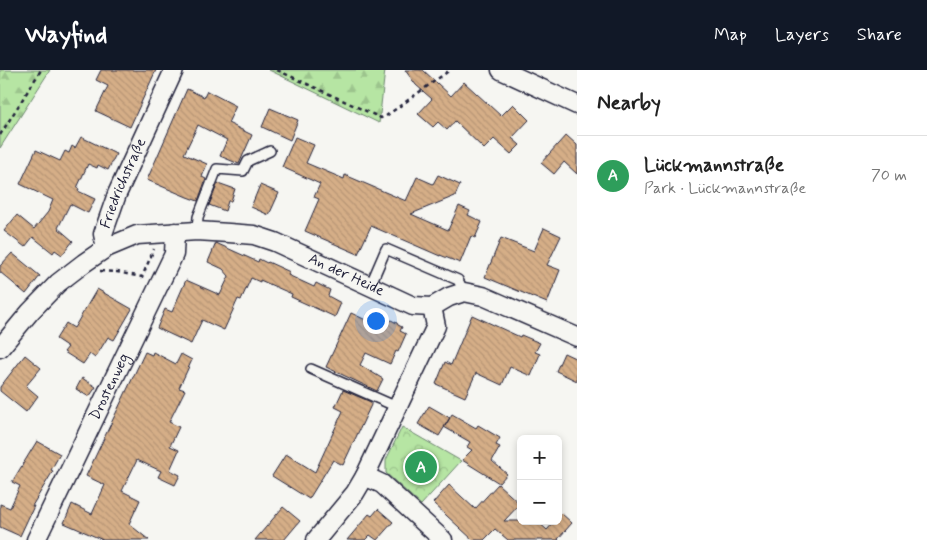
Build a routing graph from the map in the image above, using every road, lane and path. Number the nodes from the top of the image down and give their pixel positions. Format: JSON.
{"nodes":[{"id":1,"x":41,"y":70,"type":"edge"},
{"id":2,"x":174,"y":70,"type":"edge"},
{"id":3,"x":277,"y":70,"type":"edge"},
{"id":4,"x":450,"y":70,"type":"edge"},
{"id":5,"x":501,"y":70,"type":"edge"},
{"id":6,"x":577,"y":105,"type":"edge"},
{"id":7,"x":0,"y":135,"type":"edge"},
{"id":8,"x":270,"y":151,"type":"dead end"},
{"id":9,"x":197,"y":232,"type":"junction"},
{"id":10,"x":166,"y":233,"type":"junction"},
{"id":11,"x":106,"y":248,"type":"junction"},
{"id":12,"x":84,"y":263,"type":"junction"},
{"id":13,"x":370,"y":286,"type":"junction"},
{"id":14,"x":464,"y":292,"type":"junction"},
{"id":15,"x":432,"y":307,"type":"junction"},
{"id":16,"x":577,"y":337,"type":"edge"},
{"id":17,"x":0,"y":348,"type":"edge"},
{"id":18,"x":310,"y":369,"type":"dead end"},
{"id":19,"x":397,"y":407,"type":"junction"},
{"id":20,"x":365,"y":476,"type":"junction"},
{"id":21,"x":36,"y":540,"type":"edge"},
{"id":22,"x":316,"y":540,"type":"edge"},
{"id":23,"x":443,"y":540,"type":"edge"}],
"edges":[{"from":1,"to":7,"type":"path"},
{"from":2,"to":11,"type":"street","name":"Friedrichstraße"},
{"from":3,"to":4,"type":"path"},
{"from":5,"to":6,"type":"street"},
{"from":8,"to":9,"type":"lane"},
{"from":9,"to":10,"type":"street","name":"An der Heide"},
{"from":9,"to":13,"type":"street","name":"An der Heide"},
{"from":10,"to":11,"type":"street","name":"An der Heide"},
{"from":10,"to":12,"type":"path"},
{"from":10,"to":21,"type":"street","name":"Drostenweg"},
{"from":11,"to":12,"type":"street","name":"Friedrichstraße"},
{"from":12,"to":17,"type":"street","name":"Friedrichstraße"},
{"from":13,"to":14,"type":"lane"},
{"from":13,"to":15,"type":"street","name":"An der Heide"},
{"from":14,"to":15,"type":"street"},
{"from":14,"to":16,"type":"street"},
{"from":15,"to":19,"type":"street"},
{"from":18,"to":19,"type":"lane"},
{"from":19,"to":20,"type":"street"},
{"from":20,"to":22,"type":"street"},
{"from":20,"to":23,"type":"street"}]}
